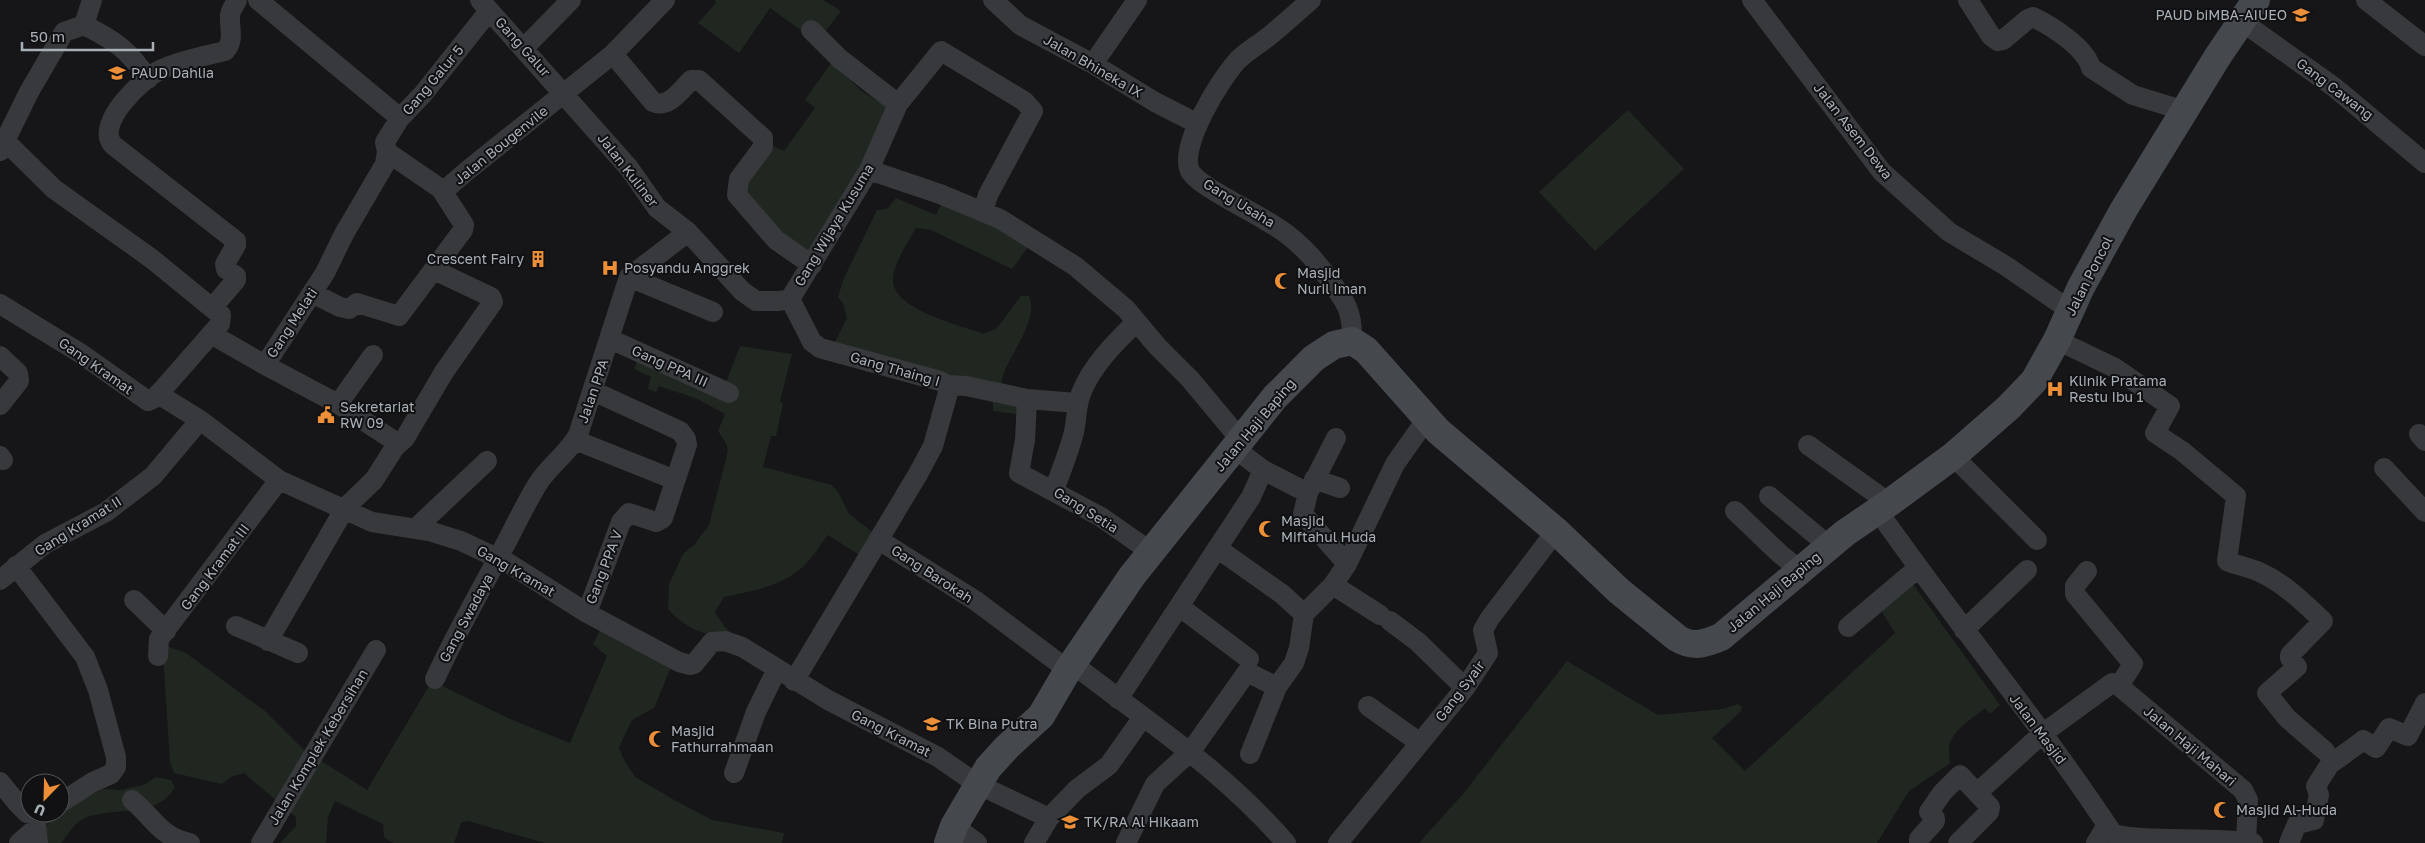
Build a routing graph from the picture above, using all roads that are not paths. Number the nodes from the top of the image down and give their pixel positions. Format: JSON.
{"nodes":[{"id":1,"x":92,"y":0,"type":"edge"},
{"id":2,"x":237,"y":0,"type":"edge"},
{"id":3,"x":258,"y":0,"type":"edge"},
{"id":4,"x":571,"y":0,"type":"edge"},
{"id":5,"x":665,"y":0,"type":"edge"},
{"id":6,"x":993,"y":0,"type":"edge"},
{"id":7,"x":1137,"y":0,"type":"edge"},
{"id":8,"x":1311,"y":0,"type":"edge"},
{"id":9,"x":1752,"y":0,"type":"edge"},
{"id":10,"x":1968,"y":0,"type":"edge"},
{"id":11,"x":2366,"y":0,"type":"edge"},
{"id":12,"x":485,"y":5,"type":"edge"},
{"id":13,"x":2248,"y":10,"type":"edge"},
{"id":14,"x":84,"y":25,"type":"junction"},
{"id":15,"x":811,"y":30,"type":"dead end"},
{"id":16,"x":2425,"y":46,"type":"edge"},
{"id":17,"x":524,"y":48,"type":"junction"},
{"id":18,"x":613,"y":54,"type":"junction"},
{"id":19,"x":1093,"y":64,"type":"junction"},
{"id":20,"x":148,"y":79,"type":"junction"},
{"id":21,"x":565,"y":94,"type":"junction"},
{"id":22,"x":898,"y":104,"type":"junction"},
{"id":23,"x":2185,"y":111,"type":"junction"},
{"id":24,"x":400,"y":118,"type":"junction"},
{"id":25,"x":1198,"y":124,"type":"junction"},
{"id":26,"x":3,"y":146,"type":"edge"},
{"id":27,"x":387,"y":152,"type":"junction"},
{"id":28,"x":2425,"y":163,"type":"edge"},
{"id":29,"x":869,"y":170,"type":"junction"},
{"id":30,"x":441,"y":190,"type":"junction"},
{"id":31,"x":982,"y":211,"type":"junction"},
{"id":32,"x":688,"y":232,"type":"junction"},
{"id":33,"x":812,"y":266,"type":"junction"},
{"id":34,"x":434,"y":270,"type":"junction"},
{"id":35,"x":629,"y":276,"type":"junction"},
{"id":36,"x":312,"y":293,"type":"junction"},
{"id":37,"x":790,"y":299,"type":"junction"},
{"id":38,"x":0,"y":304,"type":"edge"},
{"id":39,"x":212,"y":308,"type":"junction"},
{"id":40,"x":2071,"y":311,"type":"junction"},
{"id":41,"x":713,"y":312,"type":"dead end"},
{"id":42,"x":1136,"y":322,"type":"junction"},
{"id":43,"x":211,"y":334,"type":"junction"},
{"id":44,"x":610,"y":339,"type":"junction"},
{"id":45,"x":1352,"y":340,"type":"junction"},
{"id":46,"x":2057,"y":340,"type":"junction"},
{"id":47,"x":373,"y":355,"type":"dead end"},
{"id":48,"x":0,"y":356,"type":"edge"},
{"id":49,"x":265,"y":365,"type":"junction"},
{"id":50,"x":947,"y":385,"type":"junction"},
{"id":51,"x":593,"y":391,"type":"junction"},
{"id":52,"x":729,"y":393,"type":"dead end"},
{"id":53,"x":158,"y":394,"type":"junction"},
{"id":54,"x":1027,"y":400,"type":"junction"},
{"id":55,"x":1077,"y":403,"type":"junction"},
{"id":56,"x":338,"y":404,"type":"junction"},
{"id":57,"x":0,"y":405,"type":"edge"},
{"id":58,"x":200,"y":420,"type":"junction"},
{"id":59,"x":1426,"y":420,"type":"junction"},
{"id":60,"x":1336,"y":438,"type":"dead end"},
{"id":61,"x":575,"y":440,"type":"junction"},
{"id":62,"x":1237,"y":443,"type":"junction"},
{"id":63,"x":1808,"y":445,"type":"dead end"},
{"id":64,"x":395,"y":447,"type":"junction"},
{"id":65,"x":1953,"y":456,"type":"junction"},
{"id":66,"x":487,"y":461,"type":"dead end"},
{"id":67,"x":2384,"y":468,"type":"dead end"},
{"id":68,"x":1263,"y":470,"type":"junction"},
{"id":69,"x":279,"y":480,"type":"junction"},
{"id":70,"x":675,"y":480,"type":"junction"},
{"id":71,"x":1311,"y":486,"type":"junction"},
{"id":72,"x":1340,"y":488,"type":"dead end"},
{"id":73,"x":1054,"y":490,"type":"junction"},
{"id":74,"x":1769,"y":496,"type":"dead end"},
{"id":75,"x":1884,"y":507,"type":"junction"},
{"id":76,"x":345,"y":508,"type":"junction"},
{"id":77,"x":1735,"y":510,"type":"dead end"},
{"id":78,"x":2425,"y":512,"type":"edge"},
{"id":79,"x":416,"y":528,"type":"junction"},
{"id":80,"x":1556,"y":531,"type":"junction"},
{"id":81,"x":879,"y":540,"type":"junction"},
{"id":82,"x":2037,"y":540,"type":"dead end"},
{"id":83,"x":1829,"y":546,"type":"junction"},
{"id":84,"x":1217,"y":548,"type":"junction"},
{"id":85,"x":1150,"y":552,"type":"junction"},
{"id":86,"x":499,"y":558,"type":"junction"},
{"id":87,"x":1348,"y":564,"type":"junction"},
{"id":88,"x":16,"y":566,"type":"junction"},
{"id":89,"x":1918,"y":568,"type":"junction"},
{"id":90,"x":1800,"y":570,"type":"junction"},
{"id":91,"x":2027,"y":570,"type":"dead end"},
{"id":92,"x":2087,"y":570,"type":"dead end"},
{"id":93,"x":0,"y":580,"type":"edge"},
{"id":94,"x":1333,"y":585,"type":"junction"},
{"id":95,"x":134,"y":600,"type":"dead end"},
{"id":96,"x":1180,"y":607,"type":"junction"},
{"id":97,"x":586,"y":613,"type":"junction"},
{"id":98,"x":1304,"y":614,"type":"junction"},
{"id":99,"x":236,"y":626,"type":"dead end"},
{"id":100,"x":1848,"y":627,"type":"dead end"},
{"id":101,"x":1964,"y":630,"type":"junction"},
{"id":102,"x":166,"y":631,"type":"junction"},
{"id":103,"x":268,"y":641,"type":"junction"},
{"id":104,"x":376,"y":650,"type":"dead end"},
{"id":105,"x":298,"y":653,"type":"dead end"},
{"id":106,"x":158,"y":656,"type":"dead end"},
{"id":107,"x":1248,"y":665,"type":"junction"},
{"id":108,"x":1070,"y":667,"type":"junction"},
{"id":109,"x":777,"y":669,"type":"junction"},
{"id":110,"x":435,"y":679,"type":"dead end"},
{"id":111,"x":794,"y":681,"type":"junction"},
{"id":112,"x":2119,"y":686,"type":"junction"},
{"id":113,"x":1277,"y":687,"type":"junction"},
{"id":114,"x":1466,"y":688,"type":"junction"},
{"id":115,"x":1118,"y":699,"type":"junction"},
{"id":116,"x":2425,"y":703,"type":"edge"},
{"id":117,"x":1368,"y":706,"type":"dead end"},
{"id":118,"x":1143,"y":717,"type":"junction"},
{"id":119,"x":2042,"y":734,"type":"junction"},
{"id":120,"x":1420,"y":743,"type":"junction"},
{"id":121,"x":2324,"y":750,"type":"dead end"},
{"id":122,"x":1191,"y":751,"type":"junction"},
{"id":123,"x":1250,"y":754,"type":"dead end"},
{"id":124,"x":734,"y":773,"type":"dead end"},
{"id":125,"x":0,"y":782,"type":"edge"},
{"id":126,"x":977,"y":784,"type":"junction"},
{"id":127,"x":1977,"y":793,"type":"junction"},
{"id":128,"x":70,"y":796,"type":"edge"},
{"id":129,"x":132,"y":800,"type":"dead end"},
{"id":130,"x":1050,"y":818,"type":"junction"},
{"id":131,"x":38,"y":825,"type":"edge"},
{"id":132,"x":2107,"y":825,"type":"junction"},
{"id":133,"x":951,"y":835,"type":"edge"},
{"id":134,"x":2158,"y":842,"type":"edge"},
{"id":135,"x":2249,"y":842,"type":"edge"},
{"id":136,"x":19,"y":843,"type":"edge"},
{"id":137,"x":190,"y":843,"type":"edge"},
{"id":138,"x":261,"y":843,"type":"edge"},
{"id":139,"x":977,"y":843,"type":"edge"},
{"id":140,"x":1034,"y":843,"type":"edge"},
{"id":141,"x":1126,"y":843,"type":"edge"},
{"id":142,"x":1286,"y":843,"type":"edge"},
{"id":143,"x":1338,"y":843,"type":"edge"},
{"id":144,"x":1919,"y":843,"type":"edge"},
{"id":145,"x":1958,"y":843,"type":"edge"},
{"id":146,"x":2096,"y":843,"type":"edge"},
{"id":147,"x":2289,"y":843,"type":"edge"}],
"edges":[{"from":1,"to":14,"type":"street"},
{"from":2,"to":20,"type":"street"},
{"from":3,"to":24,"type":"street","name":"Gang Galur 5"},
{"from":4,"to":17,"type":"street"},
{"from":5,"to":18,"type":"street","name":"Jalan Bougenvile"},
{"from":6,"to":19,"type":"street","name":"Jalan Bhineka IX"},
{"from":7,"to":19,"type":"street"},
{"from":8,"to":25,"type":"street","name":"Gang Usaha"},
{"from":9,"to":40,"type":"street","name":"Jalan Asem Dewa"},
{"from":10,"to":23,"type":"street"},
{"from":11,"to":16,"type":"street"},
{"from":12,"to":17,"type":"street","name":"Gang Galur"},
{"from":12,"to":24,"type":"street","name":"Gang Galur 5"},
{"from":13,"to":23,"type":"street","name":"Jalan Poncol"},
{"from":13,"to":28,"type":"street","name":"Gang Cawang"},
{"from":14,"to":20,"type":"street"},
{"from":14,"to":26,"type":"street"},
{"from":15,"to":22,"type":"street"},
{"from":17,"to":21,"type":"street","name":"Gang Galur"},
{"from":18,"to":21,"type":"street","name":"Jalan Bougenvile"},
{"from":18,"to":33,"type":"street"},
{"from":19,"to":25,"type":"street","name":"Jalan Bhineka IX"},
{"from":20,"to":39,"type":"street"},
{"from":21,"to":30,"type":"street","name":"Jalan Bougenvile"},
{"from":21,"to":32,"type":"street","name":"Jalan Kuliner"},
{"from":22,"to":29,"type":"street","name":"Gang Wijaya Kusuma"},
{"from":22,"to":31,"type":"street","name":"Gang Wijaya Kusuma"},
{"from":23,"to":40,"type":"street","name":"Jalan Poncol"},
{"from":24,"to":27,"type":"street","name":"Gang Melati"},
{"from":25,"to":45,"type":"street","name":"Gang Usaha"},
{"from":26,"to":39,"type":"street"},
{"from":27,"to":30,"type":"street","name":"Jalan Bougenvile"},
{"from":27,"to":36,"type":"street","name":"Gang Melati"},
{"from":29,"to":31,"type":"street"},
{"from":29,"to":33,"type":"street","name":"Gang Wijaya Kusuma"},
{"from":30,"to":34,"type":"street"},
{"from":31,"to":42,"type":"street"},
{"from":32,"to":35,"type":"street"},
{"from":32,"to":37,"type":"street","name":"Jalan Kuliner"},
{"from":33,"to":37,"type":"street","name":"Gang Wijaya Kusuma"},
{"from":34,"to":36,"type":"street"},
{"from":34,"to":64,"type":"street"},
{"from":35,"to":41,"type":"street"},
{"from":35,"to":44,"type":"street","name":"Jalan PPA"},
{"from":36,"to":49,"type":"street","name":"Gang Melati"},
{"from":37,"to":50,"type":"street","name":"Gang Thaing I"},
{"from":38,"to":53,"type":"street","name":"Gang Kramat"},
{"from":39,"to":43,"type":"street"},
{"from":40,"to":46,"type":"street","name":"Jalan Poncol"},
{"from":42,"to":55,"type":"street"},
{"from":42,"to":62,"type":"street"},
{"from":43,"to":49,"type":"street"},
{"from":43,"to":53,"type":"street"},
{"from":44,"to":51,"type":"street","name":"Jalan PPA"},
{"from":44,"to":52,"type":"street","name":"Gang PPA III"},
{"from":45,"to":59,"type":"street","name":"Jalan Haji Baping"},
{"from":45,"to":62,"type":"street","name":"Jalan Haji Baping"},
{"from":46,"to":65,"type":"street","name":"Jalan Poncol"},
{"from":46,"to":121,"type":"street"},
{"from":47,"to":56,"type":"street"},
{"from":48,"to":57,"type":"street"},
{"from":49,"to":56,"type":"street","name":"Gang Melati"},
{"from":50,"to":54,"type":"street"},
{"from":50,"to":81,"type":"street","name":"Gang Thaing I"},
{"from":51,"to":61,"type":"street","name":"Jalan PPA"},
{"from":51,"to":70,"type":"street"},
{"from":53,"to":58,"type":"street","name":"Gang Kramat"},
{"from":54,"to":55,"type":"street"},
{"from":54,"to":73,"type":"street","name":"Gang Setia"},
{"from":55,"to":73,"type":"street"},
{"from":56,"to":64,"type":"street","name":"Gang Melati"},
{"from":58,"to":69,"type":"street","name":"Gang Kramat"},
{"from":58,"to":88,"type":"street","name":"Gang Kramat II"},
{"from":59,"to":80,"type":"street","name":"Jalan Haji Baping"},
{"from":59,"to":87,"type":"street"},
{"from":60,"to":71,"type":"street"},
{"from":61,"to":70,"type":"street"},
{"from":61,"to":86,"type":"street","name":"Jalan PPA"},
{"from":62,"to":68,"type":"street"},
{"from":62,"to":85,"type":"street","name":"Jalan Haji Baping"},
{"from":63,"to":75,"type":"street","name":"Jalan Masjid"},
{"from":64,"to":76,"type":"street"},
{"from":65,"to":75,"type":"street","name":"Jalan Poncol"},
{"from":65,"to":82,"type":"street"},
{"from":66,"to":79,"type":"street"},
{"from":67,"to":78,"type":"street"},
{"from":68,"to":71,"type":"street"},
{"from":68,"to":84,"type":"street"},
{"from":69,"to":76,"type":"street","name":"Gang Kramat"},
{"from":69,"to":102,"type":"street","name":"Gang Kramat III"},
{"from":70,"to":97,"type":"street","name":"Gang PPA V"},
{"from":71,"to":72,"type":"street"},
{"from":71,"to":87,"type":"street"},
{"from":73,"to":85,"type":"street","name":"Gang Setia"},
{"from":74,"to":83,"type":"street"},
{"from":75,"to":83,"type":"street","name":"Jalan Haji Baping"},
{"from":75,"to":89,"type":"street","name":"Jalan Masjid"},
{"from":76,"to":79,"type":"street","name":"Gang Kramat"},
{"from":76,"to":103,"type":"street"},
{"from":77,"to":90,"type":"street"},
{"from":79,"to":86,"type":"street","name":"Gang Kramat"},
{"from":80,"to":90,"type":"street","name":"Jalan Haji Baping"},
{"from":80,"to":114,"type":"street","name":"Gang Syair"},
{"from":81,"to":108,"type":"street","name":"Gang Barokah"},
{"from":81,"to":111,"type":"street","name":"Gang Barokah"},
{"from":83,"to":90,"type":"street","name":"Jalan Haji Baping"},
{"from":84,"to":96,"type":"street"},
{"from":84,"to":98,"type":"street"},
{"from":85,"to":108,"type":"street","name":"Jalan Haji Baping"},
{"from":86,"to":97,"type":"street","name":"Gang Kramat"},
{"from":86,"to":110,"type":"street","name":"Gang Swadaya"},
{"from":87,"to":94,"type":"street"},
{"from":88,"to":93,"type":"street","name":"Gang Kramat II"},
{"from":88,"to":128,"type":"street"},
{"from":89,"to":100,"type":"street"},
{"from":89,"to":101,"type":"street","name":"Jalan Masjid"},
{"from":91,"to":101,"type":"street"},
{"from":92,"to":112,"type":"street"},
{"from":94,"to":98,"type":"street"},
{"from":94,"to":114,"type":"street"},
{"from":95,"to":102,"type":"street"},
{"from":96,"to":107,"type":"street"},
{"from":96,"to":115,"type":"street"},
{"from":97,"to":109,"type":"street","name":"Gang Kramat"},
{"from":98,"to":113,"type":"street"},
{"from":99,"to":103,"type":"street"},
{"from":101,"to":119,"type":"street","name":"Jalan Masjid"},
{"from":102,"to":106,"type":"street","name":"Gang Kramat III"},
{"from":103,"to":105,"type":"street"},
{"from":104,"to":138,"type":"street","name":"Jalan Komplek Kebersihan"},
{"from":107,"to":113,"type":"street"},
{"from":107,"to":122,"type":"street"},
{"from":108,"to":115,"type":"street","name":"Gang Barokah"},
{"from":108,"to":126,"type":"street","name":"Jalan Haji Baping"},
{"from":109,"to":111,"type":"street","name":"Gang Kramat"},
{"from":109,"to":124,"type":"street"},
{"from":111,"to":126,"type":"street","name":"Gang Kramat"},
{"from":112,"to":119,"type":"street"},
{"from":112,"to":135,"type":"street","name":"Jalan Haji Mahari"},
{"from":113,"to":123,"type":"street"},
{"from":114,"to":120,"type":"street","name":"Gang Syair"},
{"from":115,"to":118,"type":"street","name":"Gang Barokah"},
{"from":116,"to":147,"type":"street"},
{"from":117,"to":120,"type":"street"},
{"from":118,"to":122,"type":"street","name":"Gang Barokah"},
{"from":118,"to":130,"type":"street"},
{"from":119,"to":127,"type":"street"},
{"from":119,"to":132,"type":"street","name":"Jalan Masjid"},
{"from":120,"to":143,"type":"street","name":"Gang Syair"},
{"from":122,"to":141,"type":"street"},
{"from":122,"to":142,"type":"street","name":"Gang Barokah"},
{"from":125,"to":131,"type":"street"},
{"from":126,"to":130,"type":"street","name":"Gang Kramat"},
{"from":126,"to":133,"type":"street","name":"Jalan Haji Baping"},
{"from":127,"to":144,"type":"street"},
{"from":127,"to":145,"type":"street"},
{"from":129,"to":137,"type":"street"},
{"from":130,"to":140,"type":"street"},
{"from":131,"to":136,"type":"street"},
{"from":132,"to":134,"type":"street","name":"Jalan Masjid"},
{"from":132,"to":146,"type":"street"},
{"from":133,"to":139,"type":"street"},
{"from":134,"to":135,"type":"street","name":"Jalan Masjid"}]}
